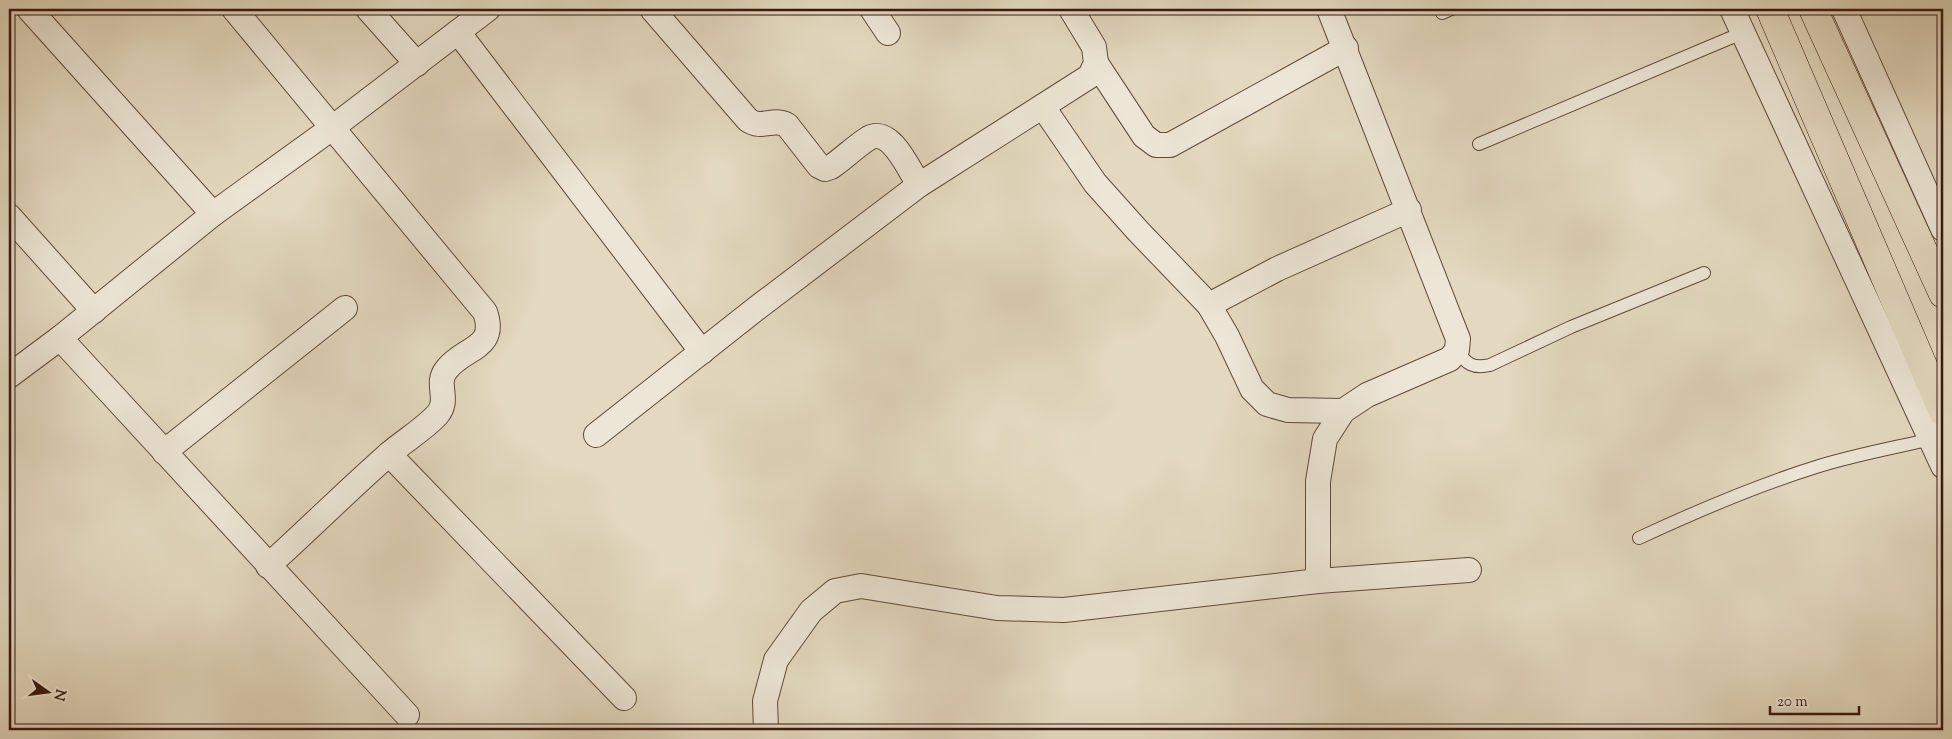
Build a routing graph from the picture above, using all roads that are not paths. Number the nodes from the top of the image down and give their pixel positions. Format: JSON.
{"nodes":[{"id":1,"x":29,"y":9,"type":"edge"},
{"id":2,"x":234,"y":9,"type":"edge"},
{"id":3,"x":368,"y":9,"type":"edge"},
{"id":4,"x":488,"y":9,"type":"edge"},
{"id":5,"x":652,"y":9,"type":"edge"},
{"id":6,"x":872,"y":9,"type":"edge"},
{"id":7,"x":1071,"y":9,"type":"edge"},
{"id":8,"x":1329,"y":9,"type":"edge"},
{"id":9,"x":1732,"y":9,"type":"edge"},
{"id":10,"x":1770,"y":9,"type":"edge"},
{"id":11,"x":1813,"y":9,"type":"edge"},
{"id":12,"x":1844,"y":9,"type":"edge"},
{"id":13,"x":458,"y":32,"type":"junction"},
{"id":14,"x":888,"y":33,"type":"dead end"},
{"id":15,"x":1742,"y":33,"type":"junction"},
{"id":16,"x":1346,"y":48,"type":"junction"},
{"id":17,"x":1096,"y":63,"type":"junction"},
{"id":18,"x":416,"y":64,"type":"junction"},
{"id":19,"x":1042,"y":107,"type":"junction"},
{"id":20,"x":332,"y":128,"type":"junction"},
{"id":21,"x":1480,"y":144,"type":"dead end"},
{"id":22,"x":918,"y":185,"type":"junction"},
{"id":23,"x":1409,"y":210,"type":"junction"},
{"id":24,"x":213,"y":214,"type":"junction"},
{"id":25,"x":9,"y":216,"type":"edge"},
{"id":26,"x":1943,"y":228,"type":"edge"},
{"id":27,"x":1704,"y":273,"type":"dead end"},
{"id":28,"x":1943,"y":294,"type":"edge"},
{"id":29,"x":1209,"y":305,"type":"junction"},
{"id":30,"x":345,"y":308,"type":"dead end"},
{"id":31,"x":94,"y":311,"type":"junction"},
{"id":32,"x":60,"y":338,"type":"junction"},
{"id":33,"x":1457,"y":350,"type":"junction"},
{"id":34,"x":702,"y":352,"type":"junction"},
{"id":35,"x":9,"y":376,"type":"edge"},
{"id":36,"x":1343,"y":411,"type":"junction"},
{"id":37,"x":1943,"y":412,"type":"edge"},
{"id":38,"x":596,"y":435,"type":"dead end"},
{"id":39,"x":1932,"y":439,"type":"junction"},
{"id":40,"x":164,"y":452,"type":"junction"},
{"id":41,"x":389,"y":454,"type":"junction"},
{"id":42,"x":1943,"y":466,"type":"edge"},
{"id":43,"x":1639,"y":538,"type":"dead end"},
{"id":44,"x":268,"y":566,"type":"junction"},
{"id":45,"x":1469,"y":570,"type":"dead end"},
{"id":46,"x":1318,"y":581,"type":"junction"},
{"id":47,"x":624,"y":698,"type":"dead end"},
{"id":48,"x":407,"y":715,"type":"dead end"},
{"id":49,"x":766,"y":730,"type":"edge"}],
"edges":[{"from":1,"to":24,"type":"street"},
{"from":2,"to":20,"type":"street"},
{"from":3,"to":18,"type":"street"},
{"from":4,"to":13,"type":"street"},
{"from":5,"to":22,"type":"street"},
{"from":6,"to":14,"type":"street"},
{"from":7,"to":17,"type":"street"},
{"from":8,"to":16,"type":"street"},
{"from":9,"to":15,"type":"street"},
{"from":10,"to":37,"type":"main road"},
{"from":11,"to":28,"type":"main road"},
{"from":12,"to":26,"type":"street"},
{"from":13,"to":18,"type":"street"},
{"from":13,"to":34,"type":"street"},
{"from":15,"to":21,"type":"lane"},
{"from":15,"to":39,"type":"street"},
{"from":16,"to":17,"type":"street"},
{"from":16,"to":23,"type":"street"},
{"from":17,"to":19,"type":"street"},
{"from":18,"to":20,"type":"street"},
{"from":19,"to":22,"type":"street"},
{"from":19,"to":29,"type":"street"},
{"from":20,"to":24,"type":"street"},
{"from":20,"to":41,"type":"street"},
{"from":22,"to":34,"type":"street"},
{"from":23,"to":29,"type":"street"},
{"from":23,"to":33,"type":"street"},
{"from":24,"to":31,"type":"street"},
{"from":25,"to":31,"type":"street"},
{"from":27,"to":33,"type":"lane"},
{"from":29,"to":36,"type":"street"},
{"from":30,"to":40,"type":"street"},
{"from":31,"to":32,"type":"street"},
{"from":32,"to":35,"type":"street"},
{"from":32,"to":40,"type":"street"},
{"from":33,"to":36,"type":"street"},
{"from":34,"to":38,"type":"street"},
{"from":36,"to":46,"type":"street"},
{"from":39,"to":42,"type":"street"},
{"from":39,"to":43,"type":"lane"},
{"from":40,"to":44,"type":"street"},
{"from":41,"to":44,"type":"street"},
{"from":41,"to":47,"type":"street"},
{"from":44,"to":48,"type":"street"},
{"from":45,"to":46,"type":"street"},
{"from":46,"to":49,"type":"street"}]}
